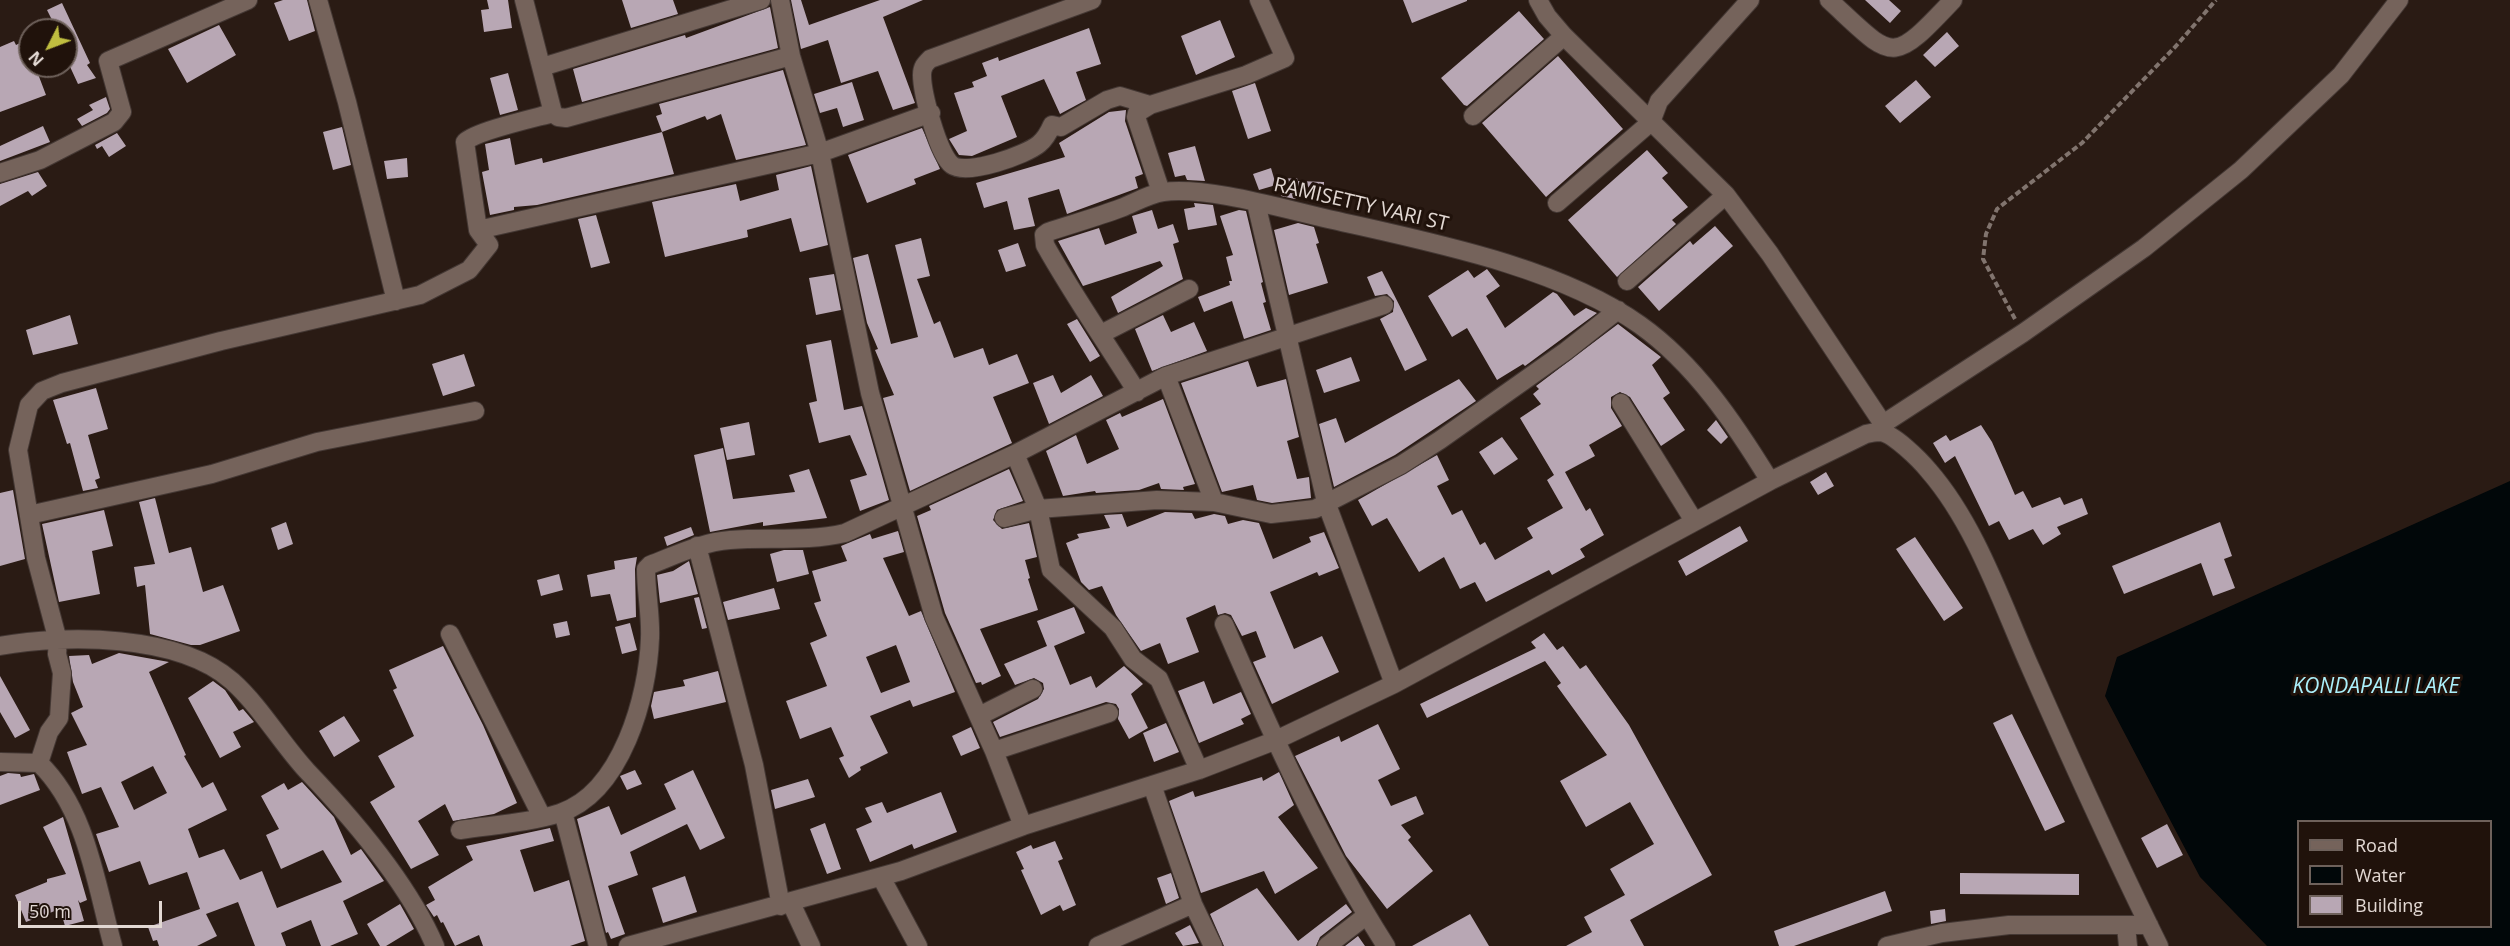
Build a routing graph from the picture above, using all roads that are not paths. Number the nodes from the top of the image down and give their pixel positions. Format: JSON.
{"nodes":[{"id":1,"x":248,"y":0,"type":"edge"},
{"id":2,"x":318,"y":0,"type":"edge"},
{"id":3,"x":524,"y":0,"type":"edge"},
{"id":4,"x":761,"y":0,"type":"edge"},
{"id":5,"x":780,"y":0,"type":"edge"},
{"id":6,"x":1092,"y":0,"type":"edge"},
{"id":7,"x":1259,"y":0,"type":"edge"},
{"id":8,"x":1538,"y":0,"type":"edge"},
{"id":9,"x":1750,"y":0,"type":"edge"},
{"id":10,"x":1829,"y":0,"type":"edge"},
{"id":11,"x":1953,"y":0,"type":"edge"},
{"id":12,"x":2399,"y":0,"type":"edge"},
{"id":13,"x":1564,"y":36,"type":"junction"},
{"id":14,"x":791,"y":56,"type":"junction"},
{"id":15,"x":542,"y":67,"type":"junction"},
{"id":16,"x":1150,"y":105,"type":"junction"},
{"id":17,"x":553,"y":112,"type":"junction"},
{"id":18,"x":931,"y":113,"type":"junction"},
{"id":19,"x":1473,"y":116,"type":"dead end"},
{"id":20,"x":1651,"y":122,"type":"junction"},
{"id":21,"x":820,"y":153,"type":"junction"},
{"id":22,"x":0,"y":173,"type":"edge"},
{"id":23,"x":1161,"y":192,"type":"junction"},
{"id":24,"x":1725,"y":195,"type":"junction"},
{"id":25,"x":1256,"y":203,"type":"junction"},
{"id":26,"x":1557,"y":203,"type":"dead end"},
{"id":27,"x":478,"y":230,"type":"junction"},
{"id":28,"x":1627,"y":281,"type":"dead end"},
{"id":29,"x":1189,"y":289,"type":"dead end"},
{"id":30,"x":396,"y":301,"type":"junction"},
{"id":31,"x":1384,"y":305,"type":"dead end"},
{"id":32,"x":1618,"y":310,"type":"junction"},
{"id":33,"x":1101,"y":334,"type":"junction"},
{"id":34,"x":1287,"y":335,"type":"junction"},
{"id":35,"x":1166,"y":376,"type":"junction"},
{"id":36,"x":1137,"y":392,"type":"junction"},
{"id":37,"x":1621,"y":403,"type":"dead end"},
{"id":38,"x":475,"y":411,"type":"dead end"},
{"id":39,"x":1882,"y":428,"type":"junction"},
{"id":40,"x":1016,"y":454,"type":"junction"},
{"id":41,"x":1770,"y":481,"type":"junction"},
{"id":42,"x":1214,"y":502,"type":"junction"},
{"id":43,"x":1326,"y":502,"type":"junction"},
{"id":44,"x":905,"y":506,"type":"junction"},
{"id":45,"x":1038,"y":509,"type":"junction"},
{"id":46,"x":29,"y":515,"type":"junction"},
{"id":47,"x":1004,"y":518,"type":"dead end"},
{"id":48,"x":1694,"y":521,"type":"junction"},
{"id":49,"x":698,"y":546,"type":"junction"},
{"id":50,"x":1224,"y":624,"type":"dead end"},
{"id":51,"x":450,"y":634,"type":"dead end"},
{"id":52,"x":58,"y":641,"type":"junction"},
{"id":53,"x":0,"y":646,"type":"edge"},
{"id":54,"x":1394,"y":684,"type":"junction"},
{"id":55,"x":1033,"y":689,"type":"dead end"},
{"id":56,"x":1109,"y":713,"type":"dead end"},
{"id":57,"x":979,"y":716,"type":"junction"},
{"id":58,"x":1274,"y":741,"type":"junction"},
{"id":59,"x":994,"y":751,"type":"junction"},
{"id":60,"x":0,"y":762,"type":"edge"},
{"id":61,"x":39,"y":763,"type":"junction"},
{"id":62,"x":1199,"y":770,"type":"junction"},
{"id":63,"x":1152,"y":785,"type":"junction"},
{"id":64,"x":562,"y":812,"type":"junction"},
{"id":65,"x":542,"y":817,"type":"junction"},
{"id":66,"x":1023,"y":826,"type":"junction"},
{"id":67,"x":460,"y":830,"type":"dead end"},
{"id":68,"x":881,"y":877,"type":"junction"},
{"id":69,"x":1193,"y":904,"type":"junction"},
{"id":70,"x":786,"y":905,"type":"junction"},
{"id":71,"x":1367,"y":915,"type":"junction"},
{"id":72,"x":2126,"y":926,"type":"junction"},
{"id":73,"x":2149,"y":926,"type":"junction"},
{"id":74,"x":113,"y":946,"type":"edge"},
{"id":75,"x":435,"y":946,"type":"edge"},
{"id":76,"x":598,"y":946,"type":"edge"},
{"id":77,"x":627,"y":946,"type":"edge"},
{"id":78,"x":811,"y":946,"type":"edge"},
{"id":79,"x":918,"y":946,"type":"edge"},
{"id":80,"x":1098,"y":946,"type":"edge"},
{"id":81,"x":1210,"y":946,"type":"edge"},
{"id":82,"x":1327,"y":946,"type":"edge"},
{"id":83,"x":1386,"y":946,"type":"edge"},
{"id":84,"x":1887,"y":946,"type":"edge"},
{"id":85,"x":2128,"y":946,"type":"edge"},
{"id":86,"x":2159,"y":946,"type":"edge"}],
"edges":[{"from":1,"to":22,"type":"street"},
{"from":2,"to":30,"type":"street"},
{"from":3,"to":15,"type":"street"},
{"from":4,"to":15,"type":"street"},
{"from":5,"to":14,"type":"street"},
{"from":6,"to":18,"type":"street"},
{"from":7,"to":16,"type":"street"},
{"from":8,"to":13,"type":"street"},
{"from":9,"to":20,"type":"street"},
{"from":10,"to":11,"type":"street"},
{"from":12,"to":39,"type":"street"},
{"from":13,"to":19,"type":"street"},
{"from":13,"to":20,"type":"street"},
{"from":14,"to":17,"type":"street"},
{"from":14,"to":21,"type":"street"},
{"from":15,"to":17,"type":"street"},
{"from":16,"to":18,"type":"street"},
{"from":16,"to":23,"type":"street"},
{"from":17,"to":27,"type":"street"},
{"from":18,"to":21,"type":"street"},
{"from":20,"to":24,"type":"street"},
{"from":20,"to":26,"type":"street"},
{"from":21,"to":27,"type":"street"},
{"from":21,"to":44,"type":"street"},
{"from":23,"to":25,"type":"street","name":"RAMISETTY VARI ST"},
{"from":23,"to":33,"type":"street","name":"RAMISETTY VARI ST"},
{"from":24,"to":28,"type":"street"},
{"from":24,"to":39,"type":"street"},
{"from":25,"to":32,"type":"street","name":"RAMISETTY VARI ST"},
{"from":25,"to":34,"type":"street"},
{"from":27,"to":30,"type":"street"},
{"from":29,"to":33,"type":"street"},
{"from":30,"to":46,"type":"street"},
{"from":31,"to":34,"type":"street"},
{"from":32,"to":41,"type":"street","name":"RAMISETTY VARI ST"},
{"from":32,"to":43,"type":"street"},
{"from":33,"to":36,"type":"street","name":"RAMISETTY VARI ST"},
{"from":34,"to":35,"type":"street"},
{"from":34,"to":43,"type":"street"},
{"from":35,"to":36,"type":"street"},
{"from":35,"to":42,"type":"street"},
{"from":36,"to":40,"type":"street"},
{"from":37,"to":48,"type":"street"},
{"from":38,"to":46,"type":"street"},
{"from":39,"to":41,"type":"street"},
{"from":39,"to":73,"type":"street"},
{"from":40,"to":44,"type":"street"},
{"from":40,"to":45,"type":"street"},
{"from":41,"to":48,"type":"street"},
{"from":42,"to":43,"type":"street"},
{"from":42,"to":45,"type":"street"},
{"from":43,"to":54,"type":"street"},
{"from":44,"to":49,"type":"street"},
{"from":44,"to":57,"type":"street"},
{"from":45,"to":47,"type":"street"},
{"from":45,"to":62,"type":"street"},
{"from":46,"to":52,"type":"street"},
{"from":48,"to":54,"type":"street"},
{"from":49,"to":64,"type":"street"},
{"from":49,"to":70,"type":"street"},
{"from":50,"to":58,"type":"street"},
{"from":51,"to":65,"type":"street"},
{"from":52,"to":53,"type":"street"},
{"from":52,"to":61,"type":"street"},
{"from":52,"to":75,"type":"street"},
{"from":54,"to":58,"type":"street"},
{"from":55,"to":57,"type":"street"},
{"from":56,"to":59,"type":"street"},
{"from":57,"to":59,"type":"street"},
{"from":58,"to":62,"type":"street"},
{"from":58,"to":71,"type":"street"},
{"from":59,"to":66,"type":"street"},
{"from":60,"to":61,"type":"street"},
{"from":61,"to":74,"type":"street"},
{"from":62,"to":63,"type":"street"},
{"from":63,"to":66,"type":"street"},
{"from":63,"to":69,"type":"street"},
{"from":64,"to":65,"type":"street"},
{"from":64,"to":76,"type":"street"},
{"from":65,"to":67,"type":"street"},
{"from":66,"to":68,"type":"street"},
{"from":68,"to":70,"type":"street"},
{"from":68,"to":79,"type":"street"},
{"from":69,"to":80,"type":"street"},
{"from":69,"to":81,"type":"street"},
{"from":70,"to":77,"type":"street"},
{"from":70,"to":78,"type":"street"},
{"from":71,"to":82,"type":"street"},
{"from":71,"to":83,"type":"street"},
{"from":72,"to":73,"type":"street"},
{"from":72,"to":84,"type":"street"},
{"from":72,"to":85,"type":"street"},
{"from":73,"to":86,"type":"street"}]}
